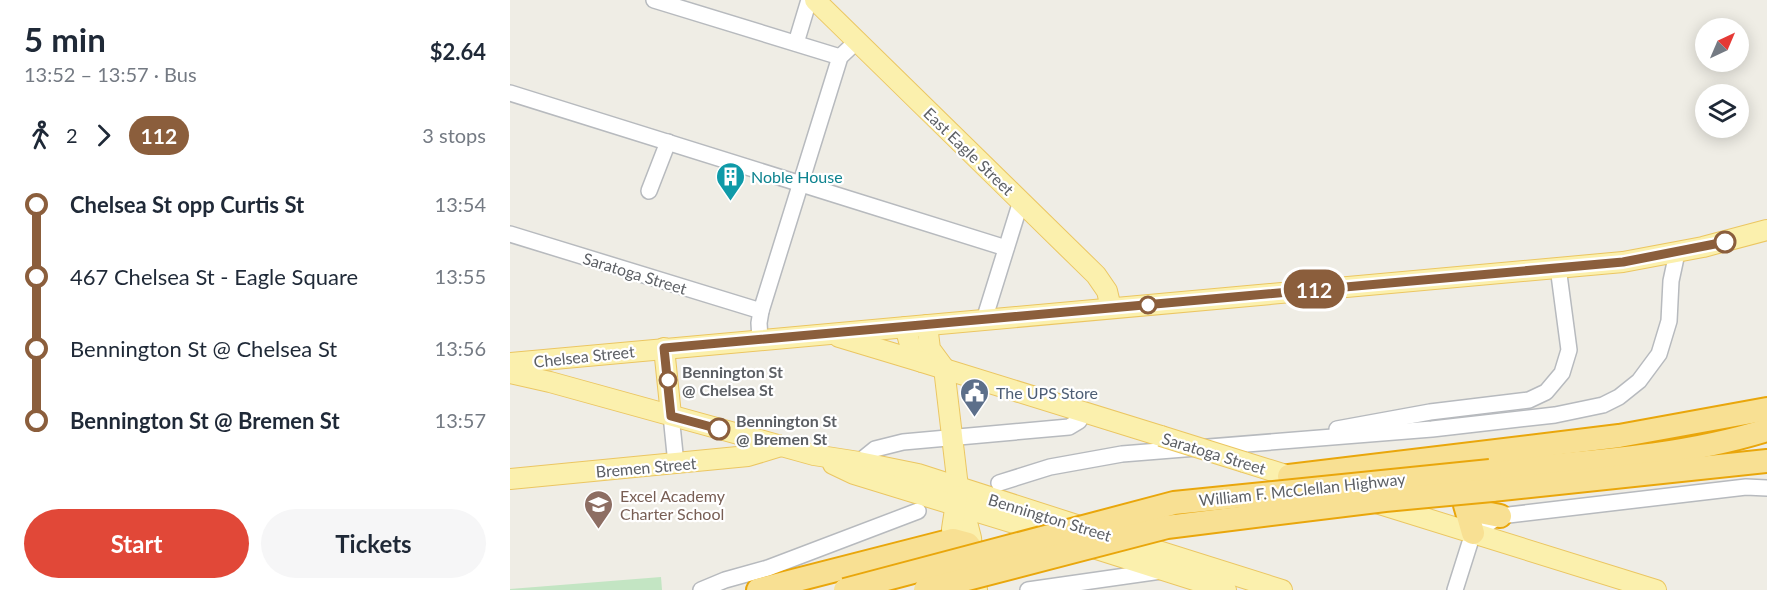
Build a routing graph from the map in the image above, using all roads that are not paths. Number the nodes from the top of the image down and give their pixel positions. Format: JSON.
{"nodes":[{"id":1,"x":654,"y":0,"type":"edge"},
{"id":2,"x":808,"y":0,"type":"edge"},
{"id":3,"x":816,"y":0,"type":"edge"},
{"id":4,"x":857,"y":41,"type":"junction"},
{"id":5,"x":796,"y":43,"type":"junction"},
{"id":6,"x":840,"y":57,"type":"junction"},
{"id":7,"x":510,"y":93,"type":"edge"},
{"id":8,"x":668,"y":142,"type":"junction"},
{"id":9,"x":801,"y":184,"type":"junction"},
{"id":10,"x":650,"y":191,"type":"dead end"},
{"id":11,"x":1021,"y":201,"type":"junction"},
{"id":12,"x":1767,"y":232,"type":"edge"},
{"id":13,"x":510,"y":234,"type":"edge"},
{"id":14,"x":1006,"y":248,"type":"junction"},
{"id":15,"x":1677,"y":253,"type":"junction"},
{"id":16,"x":1558,"y":267,"type":"junction"},
{"id":17,"x":1111,"y":308,"type":"junction"},
{"id":18,"x":761,"y":311,"type":"junction"},
{"id":19,"x":984,"y":320,"type":"junction"},
{"id":20,"x":927,"y":325,"type":"junction"},
{"id":21,"x":905,"y":327,"type":"junction"},
{"id":22,"x":828,"y":333,"type":"junction"},
{"id":23,"x":760,"y":339,"type":"junction"},
{"id":24,"x":664,"y":348,"type":"junction"},
{"id":25,"x":922,"y":362,"type":"junction"},
{"id":26,"x":510,"y":363,"type":"edge"},
{"id":27,"x":944,"y":368,"type":"junction"},
{"id":28,"x":510,"y":373,"type":"edge"},
{"id":29,"x":1767,"y":410,"type":"edge"},
{"id":30,"x":1084,"y":412,"type":"junction"},
{"id":31,"x":671,"y":416,"type":"junction"},
{"id":32,"x":1767,"y":430,"type":"edge"},
{"id":33,"x":951,"y":437,"type":"junction"},
{"id":34,"x":1293,"y":439,"type":"junction"},
{"id":35,"x":781,"y":446,"type":"junction"},
{"id":36,"x":814,"y":455,"type":"junction"},
{"id":37,"x":1767,"y":461,"type":"edge"},
{"id":38,"x":860,"y":462,"type":"junction"},
{"id":39,"x":676,"y":464,"type":"junction"},
{"id":40,"x":1490,"y":471,"type":"junction"},
{"id":41,"x":1288,"y":476,"type":"junction"},
{"id":42,"x":510,"y":479,"type":"edge"},
{"id":43,"x":999,"y":483,"type":"dead end"},
{"id":44,"x":1462,"y":486,"type":"junction"},
{"id":45,"x":1767,"y":488,"type":"edge"},
{"id":46,"x":959,"y":500,"type":"junction"},
{"id":47,"x":918,"y":511,"type":"dead end"},
{"id":48,"x":1500,"y":516,"type":"junction"},
{"id":49,"x":1473,"y":533,"type":"junction"},
{"id":50,"x":963,"y":545,"type":"junction"},
{"id":51,"x":925,"y":547,"type":"junction"},
{"id":52,"x":1167,"y":570,"type":"junction"},
{"id":53,"x":759,"y":584,"type":"edge"},
{"id":54,"x":701,"y":590,"type":"edge"},
{"id":55,"x":722,"y":590,"type":"edge"},
{"id":56,"x":845,"y":590,"type":"edge"},
{"id":57,"x":925,"y":590,"type":"edge"},
{"id":58,"x":945,"y":590,"type":"edge"},
{"id":59,"x":958,"y":590,"type":"edge"},
{"id":60,"x":977,"y":590,"type":"edge"},
{"id":61,"x":1028,"y":590,"type":"edge"},
{"id":62,"x":1226,"y":590,"type":"edge"},
{"id":63,"x":1282,"y":590,"type":"edge"},
{"id":64,"x":1455,"y":590,"type":"edge"},
{"id":65,"x":1656,"y":590,"type":"edge"}],
"edges":[{"from":1,"to":5,"type":"street"},
{"from":2,"to":5,"type":"street"},
{"from":3,"to":4,"type":"main road","name":"East Eagle Street"},
{"from":4,"to":6,"type":"street"},
{"from":4,"to":11,"type":"main road","name":"East Eagle Street"},
{"from":5,"to":6,"type":"street"},
{"from":6,"to":9,"type":"street"},
{"from":7,"to":8,"type":"street"},
{"from":8,"to":9,"type":"street"},
{"from":8,"to":10,"type":"street"},
{"from":9,"to":14,"type":"street"},
{"from":9,"to":18,"type":"street"},
{"from":11,"to":14,"type":"street"},
{"from":11,"to":17,"type":"main road","name":"East Eagle Street"},
{"from":12,"to":15,"type":"main road","name":"Chelsea Street"},
{"from":13,"to":18,"type":"street","name":"Saratoga Street"},
{"from":14,"to":19,"type":"street"},
{"from":15,"to":16,"type":"main road","name":"Chelsea Street"},
{"from":15,"to":34,"type":"street"},
{"from":16,"to":17,"type":"main road","name":"Chelsea Street"},
{"from":16,"to":34,"type":"street"},
{"from":17,"to":19,"type":"main road","name":"Chelsea Street"},
{"from":18,"to":23,"type":"street"},
{"from":19,"to":20,"type":"main road","name":"Chelsea Street"},
{"from":20,"to":21,"type":"main road","name":"Chelsea Street"},
{"from":20,"to":27,"type":"main road"},
{"from":21,"to":22,"type":"main road","name":"Chelsea Street"},
{"from":21,"to":25,"type":"main road"},
{"from":22,"to":23,"type":"main road","name":"Chelsea Street"},
{"from":22,"to":25,"type":"main road","name":"Saratoga Street"},
{"from":23,"to":24,"type":"main road","name":"Chelsea Street"},
{"from":24,"to":26,"type":"main road","name":"Chelsea Street"},
{"from":24,"to":31,"type":"main road"},
{"from":25,"to":27,"type":"main road","name":"Saratoga Street"},
{"from":27,"to":30,"type":"main road","name":"Saratoga Street"},
{"from":27,"to":33,"type":"main road"},
{"from":28,"to":31,"type":"main road","name":"Bennington Street"},
{"from":29,"to":40,"type":"highway"},
{"from":30,"to":33,"type":"street"},
{"from":30,"to":41,"type":"main road","name":"Saratoga Street","bridge":true},
{"from":31,"to":35,"type":"main road","name":"Bennington Street"},
{"from":31,"to":39,"type":"street"},
{"from":32,"to":40,"type":"highway","name":"William F. McClellan Highway"},
{"from":33,"to":38,"type":"street"},
{"from":33,"to":46,"type":"main road"},
{"from":34,"to":43,"type":"street"},
{"from":35,"to":36,"type":"main road","name":"Bennington Street"},
{"from":35,"to":39,"type":"main road","name":"Bremen Street"},
{"from":36,"to":38,"type":"main road","name":"Bennington Street"},
{"from":36,"to":46,"type":"main road","name":"Bennington Street"},
{"from":37,"to":40,"type":"highway","name":"William F. McClellan Highway"},
{"from":38,"to":46,"type":"main road","name":"Bennington Street"},
{"from":39,"to":42,"type":"main road","name":"Bremen Street"},
{"from":40,"to":41,"type":"highway"},
{"from":40,"to":44,"type":"highway"},
{"from":40,"to":56,"type":"highway","name":"William F. McClellan Highway","bridge":true},
{"from":40,"to":57,"type":"highway","name":"William F. McClellan Highway","bridge":true},
{"from":41,"to":49,"type":"main road","name":"Saratoga Street"},
{"from":44,"to":48,"type":"highway"},
{"from":44,"to":49,"type":"highway"},
{"from":45,"to":48,"type":"street"},
{"from":46,"to":50,"type":"main road"},
{"from":46,"to":52,"type":"main road","name":"Bennington Street"},
{"from":46,"to":63,"type":"main road","name":"Bennington Street"},
{"from":47,"to":53,"type":"street"},
{"from":48,"to":49,"type":"street"},
{"from":49,"to":64,"type":"street"},
{"from":49,"to":65,"type":"main road","name":"Saratoga Street"},
{"from":50,"to":51,"type":"highway"},
{"from":50,"to":59,"type":"main road"},
{"from":50,"to":60,"type":"main road"},
{"from":51,"to":53,"type":"highway"},
{"from":51,"to":58,"type":"highway"},
{"from":52,"to":61,"type":"street"},
{"from":52,"to":62,"type":"main road","name":"Bennington Street"},
{"from":53,"to":54,"type":"street"},
{"from":53,"to":55,"type":"street"}]}
